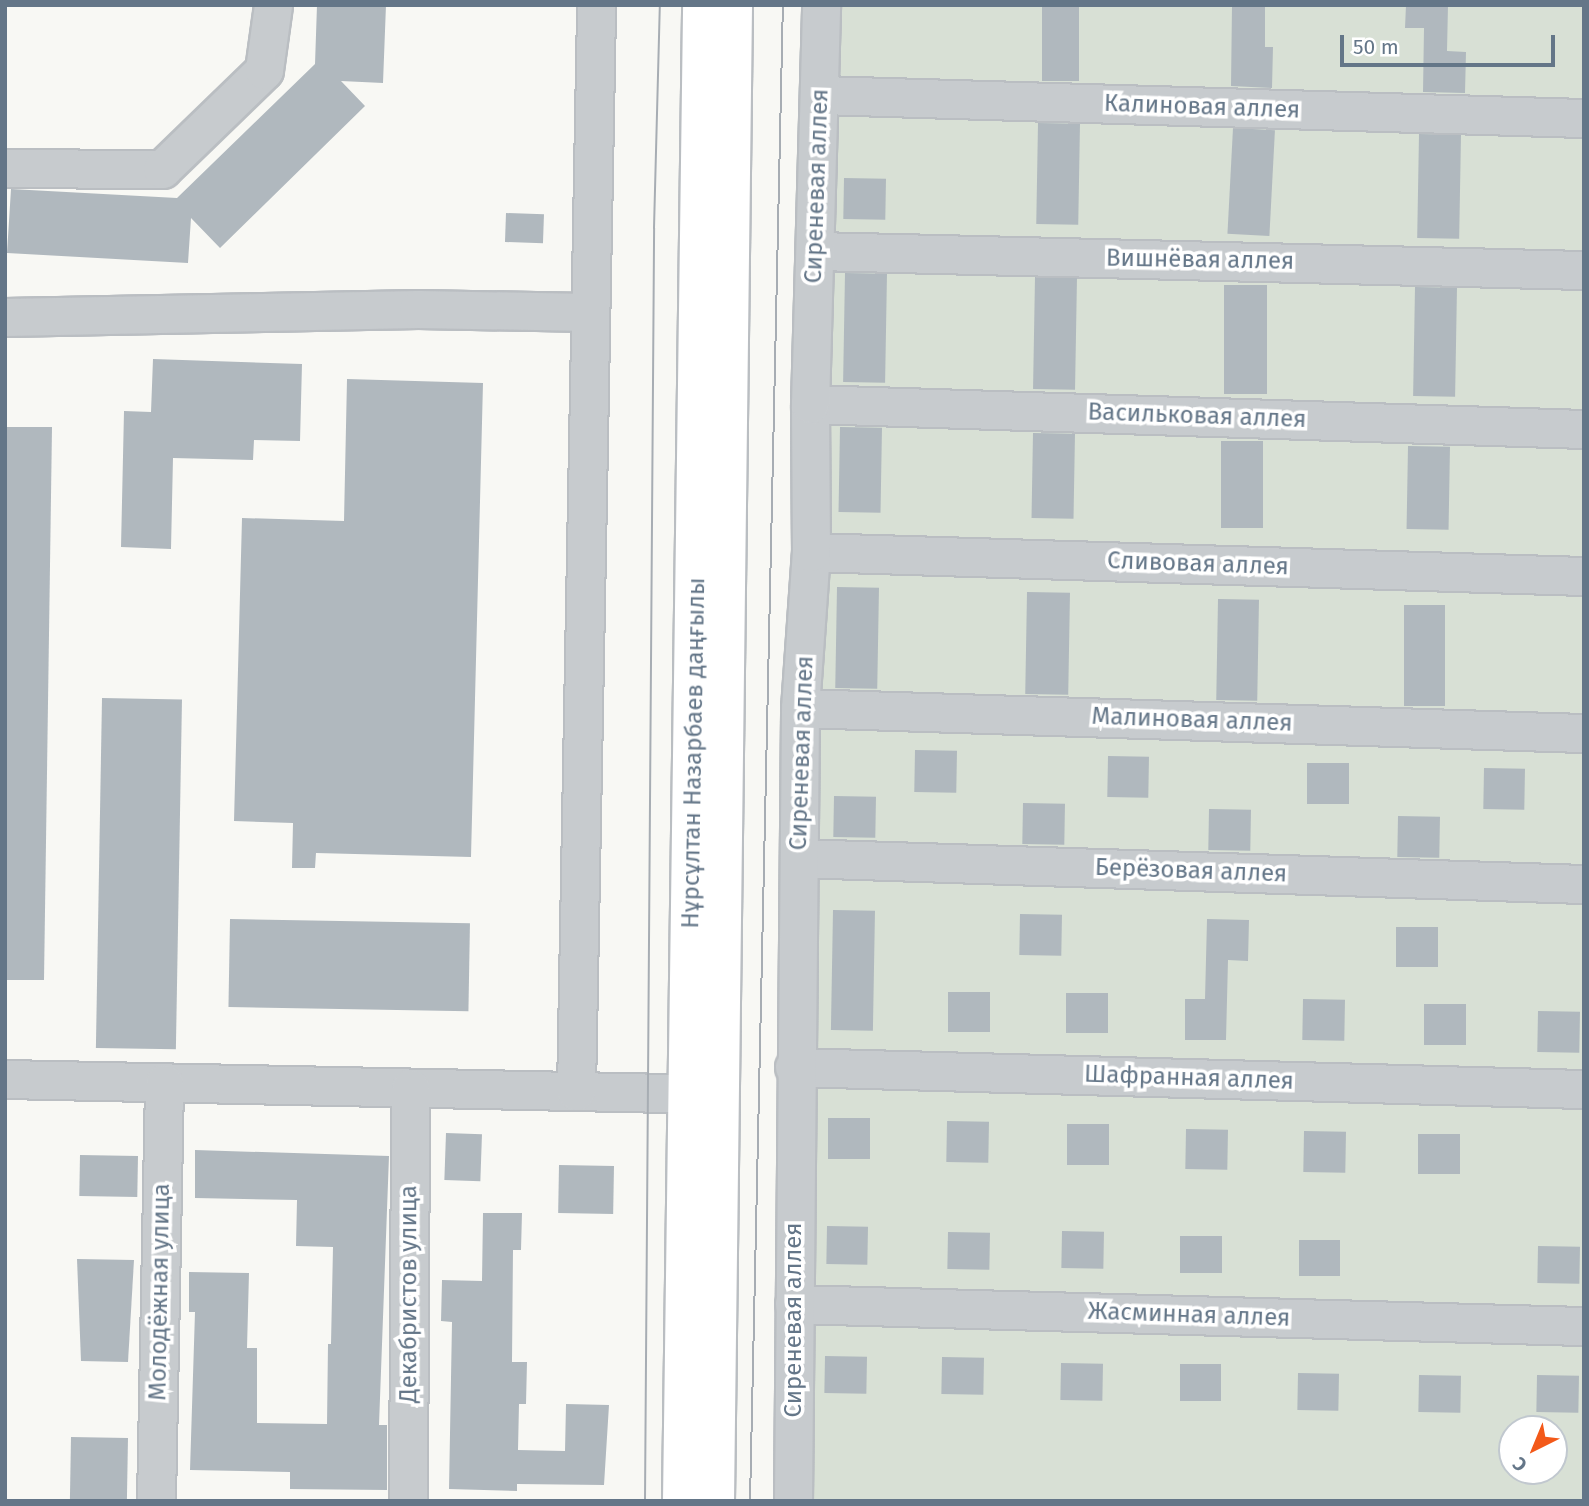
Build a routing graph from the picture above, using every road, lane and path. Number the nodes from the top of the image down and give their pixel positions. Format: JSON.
{"nodes":[{"id":1,"x":273,"y":5,"type":"edge"},
{"id":2,"x":596,"y":5,"type":"edge"},
{"id":3,"x":702,"y":5,"type":"edge"},
{"id":4,"x":733,"y":5,"type":"edge"},
{"id":5,"x":821,"y":5,"type":"edge"},
{"id":6,"x":821,"y":95,"type":"junction"},
{"id":7,"x":1584,"y":118,"type":"edge"},
{"id":8,"x":5,"y":168,"type":"edge"},
{"id":9,"x":816,"y":251,"type":"junction"},
{"id":10,"x":1584,"y":270,"type":"edge"},
{"id":11,"x":589,"y":312,"type":"junction"},
{"id":12,"x":5,"y":317,"type":"edge"},
{"id":13,"x":810,"y":404,"type":"junction"},
{"id":14,"x":1584,"y":429,"type":"edge"},
{"id":15,"x":811,"y":552,"type":"junction"},
{"id":16,"x":1584,"y":576,"type":"edge"},
{"id":17,"x":800,"y":708,"type":"junction"},
{"id":18,"x":1584,"y":733,"type":"edge"},
{"id":19,"x":799,"y":858,"type":"junction"},
{"id":20,"x":1584,"y":884,"type":"edge"},
{"id":21,"x":793,"y":1067,"type":"junction"},
{"id":22,"x":5,"y":1079,"type":"edge"},
{"id":23,"x":164,"y":1083,"type":"junction"},
{"id":24,"x":410,"y":1087,"type":"junction"},
{"id":25,"x":1584,"y":1089,"type":"edge"},
{"id":26,"x":576,"y":1091,"type":"junction"},
{"id":27,"x":705,"y":1093,"type":"junction"},
{"id":28,"x":794,"y":1304,"type":"junction"},
{"id":29,"x":1584,"y":1326,"type":"edge"},
{"id":30,"x":156,"y":1501,"type":"edge"},
{"id":31,"x":408,"y":1501,"type":"edge"},
{"id":32,"x":682,"y":1501,"type":"edge"},
{"id":33,"x":715,"y":1501,"type":"edge"},
{"id":34,"x":793,"y":1501,"type":"edge"}],
"edges":[{"from":1,"to":8,"type":"street"},
{"from":2,"to":11,"type":"street"},
{"from":3,"to":27,"type":"main road","name":"Нұрсұлтан Назарбаев даңғылы"},
{"from":4,"to":27,"type":"main road","name":"Нұрсұлтан Назарбаев даңғылы"},
{"from":5,"to":6,"type":"street","name":"Сиреневая аллея"},
{"from":6,"to":7,"type":"street","name":"Калиновая аллея"},
{"from":6,"to":9,"type":"street","name":"Сиреневая аллея"},
{"from":9,"to":10,"type":"street","name":"Вишнёвая аллея"},
{"from":9,"to":13,"type":"street","name":"Сиреневая аллея"},
{"from":11,"to":12,"type":"street"},
{"from":11,"to":26,"type":"street"},
{"from":13,"to":14,"type":"street","name":"Васильковая аллея"},
{"from":13,"to":15,"type":"street","name":"Сиреневая аллея"},
{"from":15,"to":16,"type":"street","name":"Сливовая аллея"},
{"from":15,"to":17,"type":"street","name":"Сиреневая аллея"},
{"from":17,"to":18,"type":"street","name":"Малиновая аллея"},
{"from":17,"to":19,"type":"street","name":"Сиреневая аллея"},
{"from":19,"to":20,"type":"street","name":"Берёзовая аллея"},
{"from":19,"to":21,"type":"street","name":"Сиреневая аллея"},
{"from":21,"to":25,"type":"street","name":"Шафранная аллея"},
{"from":21,"to":28,"type":"street","name":"Сиреневая аллея"},
{"from":22,"to":23,"type":"street"},
{"from":23,"to":24,"type":"street"},
{"from":23,"to":30,"type":"street","name":"Молодёжная улица"},
{"from":24,"to":26,"type":"street"},
{"from":24,"to":31,"type":"street","name":"Декабристов улица"},
{"from":26,"to":27,"type":"street"},
{"from":27,"to":32,"type":"main road","name":"Нұрсұлтан Назарбаев даңғылы"},
{"from":27,"to":33,"type":"main road","name":"Нұрсұлтан Назарбаев даңғылы"},
{"from":28,"to":29,"type":"street","name":"Жасминная аллея"},
{"from":28,"to":34,"type":"street","name":"Сиреневая аллея"}]}
